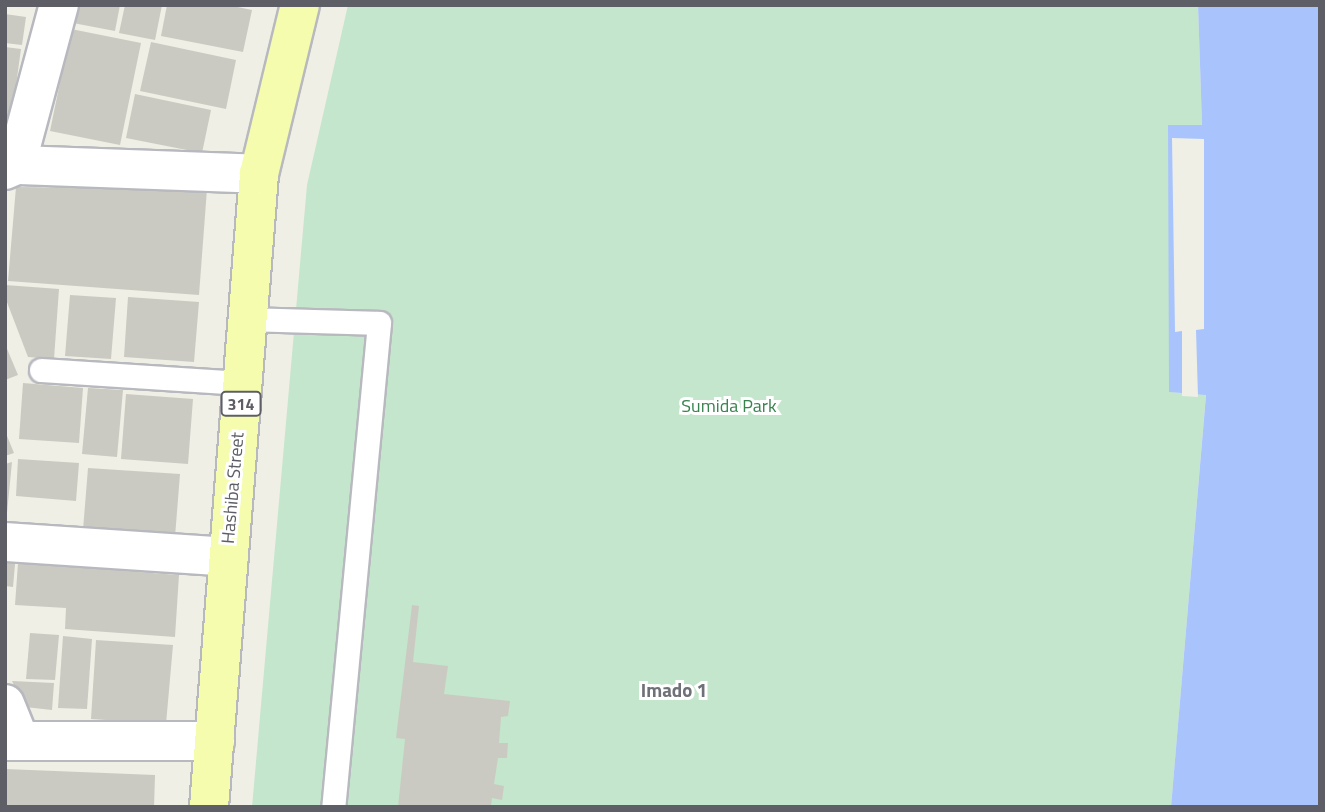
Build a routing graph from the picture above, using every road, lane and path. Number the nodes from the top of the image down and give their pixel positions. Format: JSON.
{"nodes":[{"id":1,"x":59,"y":5,"type":"edge"},
{"id":2,"x":300,"y":5,"type":"edge"},
{"id":3,"x":11,"y":167,"type":"edge"},
{"id":4,"x":260,"y":174,"type":"junction"},
{"id":5,"x":248,"y":319,"type":"junction"},
{"id":6,"x":41,"y":370,"type":"dead end"},
{"id":7,"x":242,"y":383,"type":"junction"},
{"id":8,"x":5,"y":542,"type":"edge"},
{"id":9,"x":228,"y":557,"type":"junction"},
{"id":10,"x":5,"y":704,"type":"edge"},
{"id":11,"x":13,"y":741,"type":"edge"},
{"id":12,"x":215,"y":741,"type":"junction"},
{"id":13,"x":209,"y":807,"type":"edge"},
{"id":14,"x":333,"y":807,"type":"edge"}],
"edges":[{"from":1,"to":3,"type":"street"},
{"from":2,"to":4,"type":"main road","name":"Hashiba Street","number":"314"},
{"from":3,"to":4,"type":"street"},
{"from":4,"to":5,"type":"main road","name":"Hashiba Street","number":"314"},
{"from":5,"to":7,"type":"main road","name":"Hashiba Street","number":"314"},
{"from":5,"to":14,"type":"lane"},
{"from":6,"to":7,"type":"lane"},
{"from":7,"to":9,"type":"main road","name":"Hashiba Street","number":"314"},
{"from":8,"to":9,"type":"street"},
{"from":9,"to":12,"type":"main road","name":"Hashiba Street","number":"314"},
{"from":10,"to":11,"type":"street"},
{"from":11,"to":12,"type":"street"},
{"from":12,"to":13,"type":"main road","name":"Hashiba Street","number":"314"}]}
